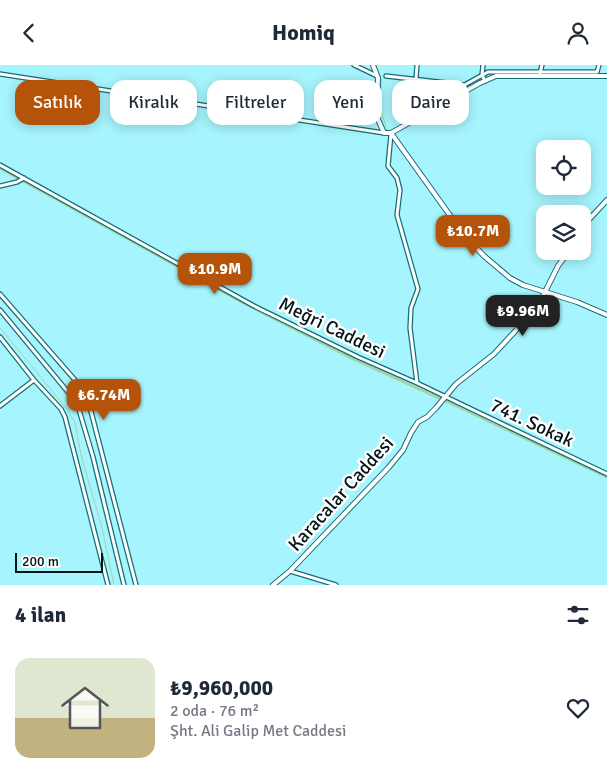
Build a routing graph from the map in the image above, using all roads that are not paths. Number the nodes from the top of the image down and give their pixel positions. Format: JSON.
{"nodes":[{"id":1,"x":354,"y":65,"type":"edge"},
{"id":2,"x":373,"y":65,"type":"edge"},
{"id":3,"x":417,"y":65,"type":"edge"},
{"id":4,"x":484,"y":65,"type":"edge"},
{"id":5,"x":542,"y":65,"type":"edge"},
{"id":6,"x":598,"y":65,"type":"edge"},
{"id":7,"x":0,"y":74,"type":"edge"},
{"id":8,"x":540,"y":74,"type":"junction"},
{"id":9,"x":597,"y":74,"type":"junction"},
{"id":10,"x":482,"y":75,"type":"junction"},
{"id":11,"x":378,"y":76,"type":"junction"},
{"id":12,"x":386,"y":76,"type":"dead end"},
{"id":13,"x":607,"y":76,"type":"edge"},
{"id":14,"x":416,"y":80,"type":"joint"},
{"id":15,"x":485,"y":81,"type":"junction"},
{"id":16,"x":469,"y":83,"type":"edge"},
{"id":17,"x":469,"y":90,"type":"edge"},
{"id":18,"x":403,"y":125,"type":"edge"},
{"id":19,"x":388,"y":133,"type":"junction"},
{"id":20,"x":0,"y":165,"type":"edge"},
{"id":21,"x":24,"y":178,"type":"junction"},
{"id":22,"x":0,"y":186,"type":"edge"},
{"id":23,"x":607,"y":200,"type":"edge"},
{"id":24,"x":591,"y":217,"type":"edge"},
{"id":25,"x":562,"y":260,"type":"edge"},
{"id":26,"x":545,"y":291,"type":"junction"},
{"id":27,"x":0,"y":294,"type":"edge"},
{"id":28,"x":0,"y":309,"type":"edge"},
{"id":29,"x":607,"y":315,"type":"edge"},
{"id":30,"x":0,"y":337,"type":"edge"},
{"id":31,"x":34,"y":380,"type":"junction"},
{"id":32,"x":417,"y":383,"type":"junction"},
{"id":33,"x":445,"y":397,"type":"junction"},
{"id":34,"x":0,"y":407,"type":"edge"},
{"id":35,"x":607,"y":474,"type":"edge"},
{"id":36,"x":290,"y":571,"type":"junction"},
{"id":37,"x":108,"y":585,"type":"edge"},
{"id":38,"x":124,"y":585,"type":"edge"},
{"id":39,"x":136,"y":585,"type":"edge"},
{"id":40,"x":273,"y":585,"type":"edge"},
{"id":41,"x":336,"y":585,"type":"edge"}],
"edges":[{"from":1,"to":11,"type":"street"},
{"from":2,"to":11,"type":"street"},
{"from":3,"to":14,"type":"street"},
{"from":4,"to":10,"type":"street"},
{"from":5,"to":8,"type":"street"},
{"from":6,"to":9,"type":"street"},
{"from":7,"to":19,"type":"street"},
{"from":8,"to":9,"type":"street"},
{"from":8,"to":10,"type":"street"},
{"from":8,"to":15,"type":"street"},
{"from":9,"to":13,"type":"street"},
{"from":10,"to":15,"type":"street"},
{"from":10,"to":16,"type":"street"},
{"from":11,"to":19,"type":"street"},
{"from":12,"to":14,"type":"street"},
{"from":15,"to":17,"type":"street"},
{"from":18,"to":19,"type":"street"},
{"from":19,"to":26,"type":"street"},
{"from":19,"to":32,"type":"street"},
{"from":20,"to":21,"type":"street","name":"Meğri Caddesi"},
{"from":21,"to":22,"type":"street"},
{"from":21,"to":32,"type":"street","name":"Meğri Caddesi"},
{"from":23,"to":24,"type":"street"},
{"from":25,"to":26,"type":"street","name":"Karacalar Caddesi"},
{"from":26,"to":29,"type":"street"},
{"from":26,"to":33,"type":"street","name":"Karacalar Caddesi"},
{"from":27,"to":39,"type":"street"},
{"from":28,"to":38,"type":"street"},
{"from":30,"to":31,"type":"street"},
{"from":31,"to":34,"type":"street"},
{"from":31,"to":37,"type":"street"},
{"from":32,"to":33,"type":"street","name":"Meğri Caddesi"},
{"from":33,"to":35,"type":"street","name":"741. Sokak"},
{"from":33,"to":36,"type":"street","name":"Karacalar Caddesi"},
{"from":36,"to":40,"type":"street","name":"Karacalar Caddesi"},
{"from":36,"to":41,"type":"street"}]}
